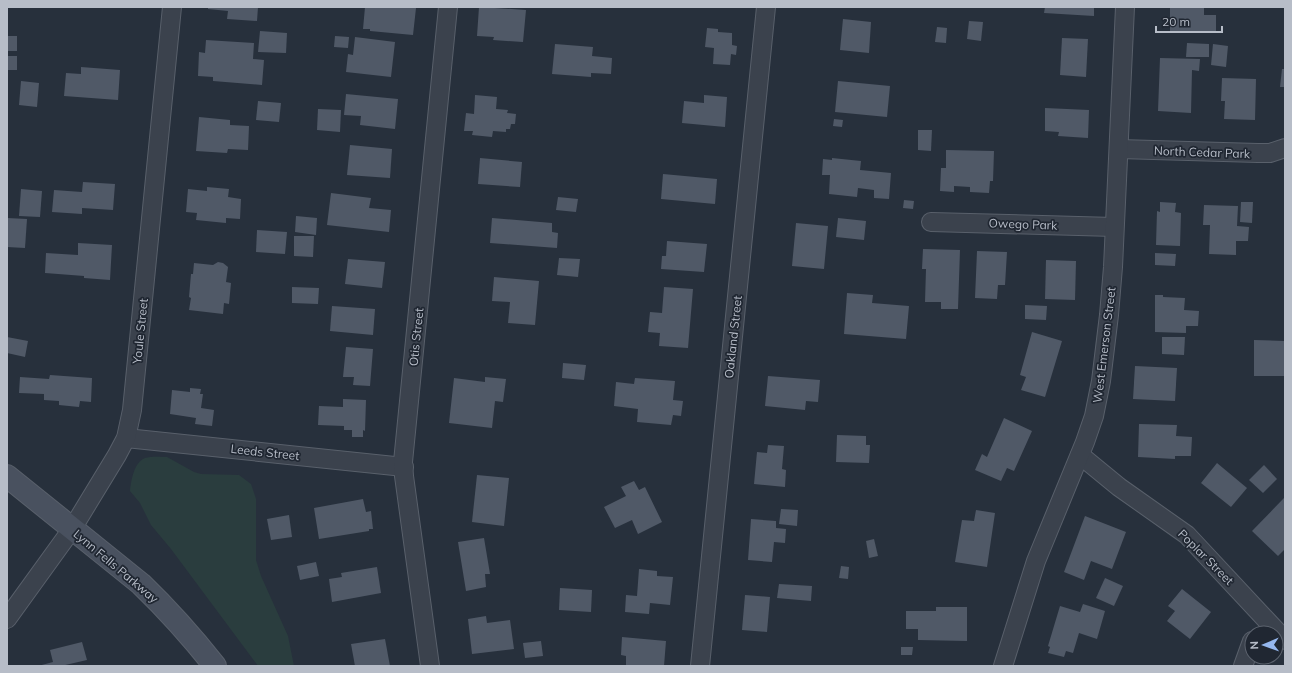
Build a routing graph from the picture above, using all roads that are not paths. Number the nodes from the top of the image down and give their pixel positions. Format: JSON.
{"nodes":[{"id":1,"x":172,"y":7,"type":"edge"},
{"id":2,"x":448,"y":7,"type":"edge"},
{"id":3,"x":766,"y":7,"type":"edge"},
{"id":4,"x":1125,"y":7,"type":"edge"},
{"id":5,"x":1285,"y":148,"type":"edge"},
{"id":6,"x":1119,"y":149,"type":"junction"},
{"id":7,"x":931,"y":222,"type":"dead end"},
{"id":8,"x":1114,"y":227,"type":"junction"},
{"id":9,"x":126,"y":438,"type":"junction"},
{"id":10,"x":1080,"y":455,"type":"junction"},
{"id":11,"x":404,"y":467,"type":"junction"},
{"id":12,"x":7,"y":476,"type":"edge"},
{"id":13,"x":72,"y":529,"type":"junction"},
{"id":14,"x":1262,"y":615,"type":"junction"},
{"id":15,"x":7,"y":619,"type":"edge"},
{"id":16,"x":1258,"y":625,"type":"edge"},
{"id":17,"x":1285,"y":640,"type":"edge"},
{"id":18,"x":215,"y":666,"type":"edge"},
{"id":19,"x":430,"y":666,"type":"edge"},
{"id":20,"x":700,"y":666,"type":"edge"},
{"id":21,"x":1003,"y":666,"type":"edge"}],
"edges":[{"from":1,"to":9,"type":"street","name":"Youle Street"},
{"from":2,"to":11,"type":"street","name":"Otis Street"},
{"from":3,"to":20,"type":"street","name":"Oakland Street"},
{"from":4,"to":6,"type":"street","name":"West Emerson Street"},
{"from":5,"to":6,"type":"street","name":"North Cedar Park"},
{"from":6,"to":8,"type":"street","name":"West Emerson Street"},
{"from":7,"to":8,"type":"street","name":"Owego Park"},
{"from":8,"to":10,"type":"street","name":"West Emerson Street"},
{"from":9,"to":11,"type":"street","name":"Leeds Street"},
{"from":9,"to":13,"type":"street","name":"Youle Street"},
{"from":10,"to":14,"type":"street","name":"Poplar Street"},
{"from":10,"to":21,"type":"street","name":"West Emerson Street"},
{"from":11,"to":19,"type":"street","name":"Otis Street"},
{"from":12,"to":13,"type":"main road","name":"Lynn Fells Parkway"},
{"from":13,"to":15,"type":"street","name":"Youle Street"},
{"from":13,"to":18,"type":"main road","name":"Lynn Fells Parkway"},
{"from":14,"to":16,"type":"street"},
{"from":14,"to":17,"type":"street","name":"Poplar Street"}]}
